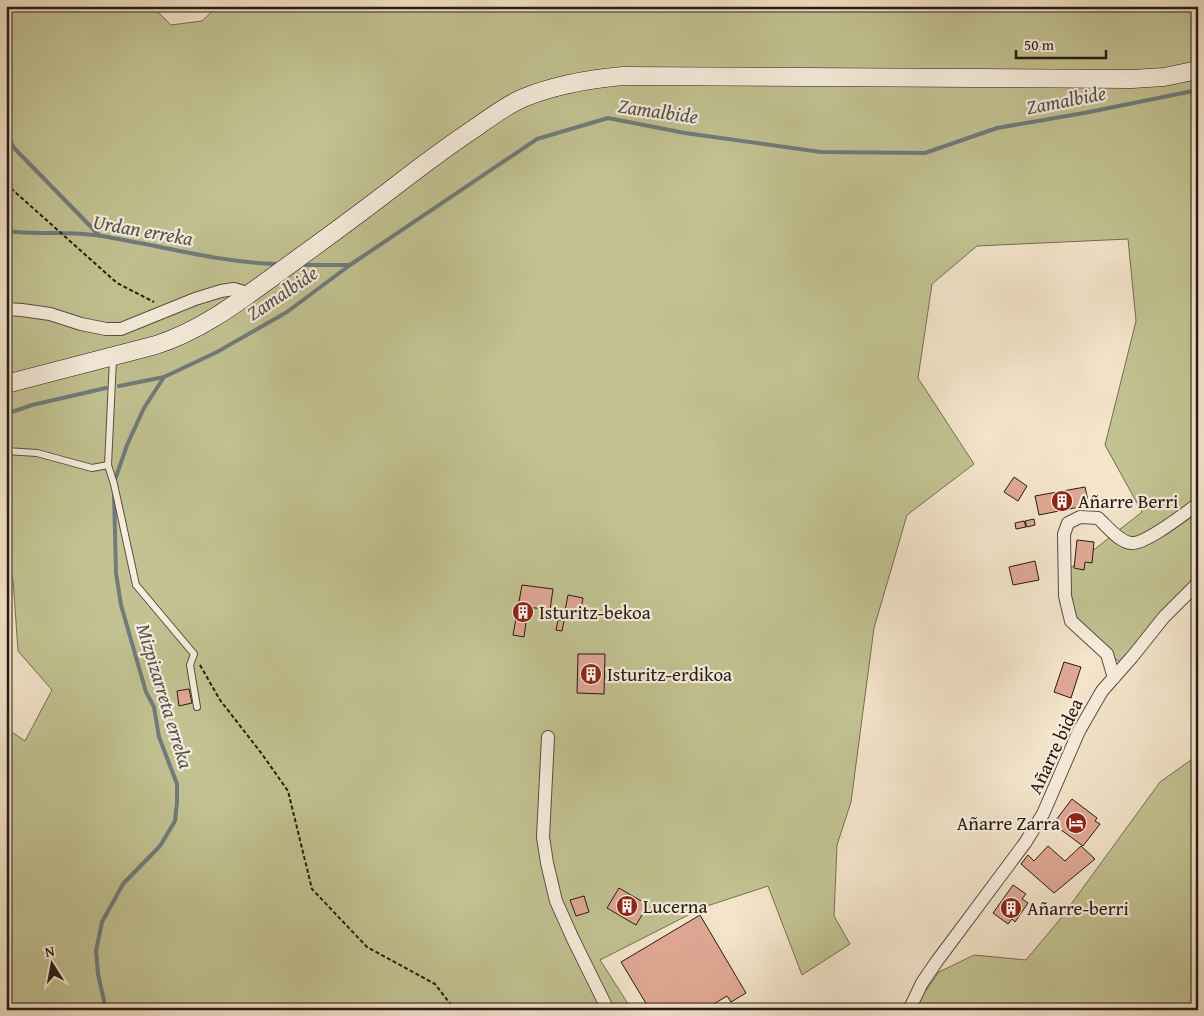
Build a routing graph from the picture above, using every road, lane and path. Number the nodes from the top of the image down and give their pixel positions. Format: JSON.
{"nodes":[{"id":1,"x":1198,"y":70,"type":"edge"},
{"id":2,"x":6,"y":184,"type":"edge"},
{"id":3,"x":250,"y":294,"type":"junction"},
{"id":4,"x":6,"y":310,"type":"edge"},
{"id":5,"x":168,"y":310,"type":"junction"},
{"id":6,"x":113,"y":356,"type":"junction"},
{"id":7,"x":6,"y":384,"type":"edge"},
{"id":8,"x":6,"y":451,"type":"edge"},
{"id":9,"x":108,"y":465,"type":"junction"},
{"id":10,"x":1198,"y":504,"type":"edge"},
{"id":11,"x":1198,"y":582,"type":"edge"},
{"id":12,"x":194,"y":654,"type":"junction"},
{"id":13,"x":1114,"y":678,"type":"junction"},
{"id":14,"x":197,"y":707,"type":"dead end"},
{"id":15,"x":548,"y":737,"type":"dead end"},
{"id":16,"x":455,"y":1010,"type":"edge"},
{"id":17,"x":608,"y":1010,"type":"edge"},
{"id":18,"x":909,"y":1010,"type":"edge"}],
"edges":[{"from":1,"to":3,"type":"main road"},
{"from":2,"to":5,"type":"path"},
{"from":3,"to":5,"type":"street"},
{"from":3,"to":6,"type":"main road"},
{"from":4,"to":5,"type":"street"},
{"from":6,"to":7,"type":"main road"},
{"from":6,"to":9,"type":"lane"},
{"from":8,"to":9,"type":"lane"},
{"from":9,"to":12,"type":"lane"},
{"from":10,"to":13,"type":"street"},
{"from":11,"to":13,"type":"street","name":"Añarre bidea"},
{"from":12,"to":14,"type":"lane"},
{"from":12,"to":16,"type":"path"},
{"from":13,"to":18,"type":"street","name":"Añarre bidea"},
{"from":15,"to":17,"type":"street"}]}
